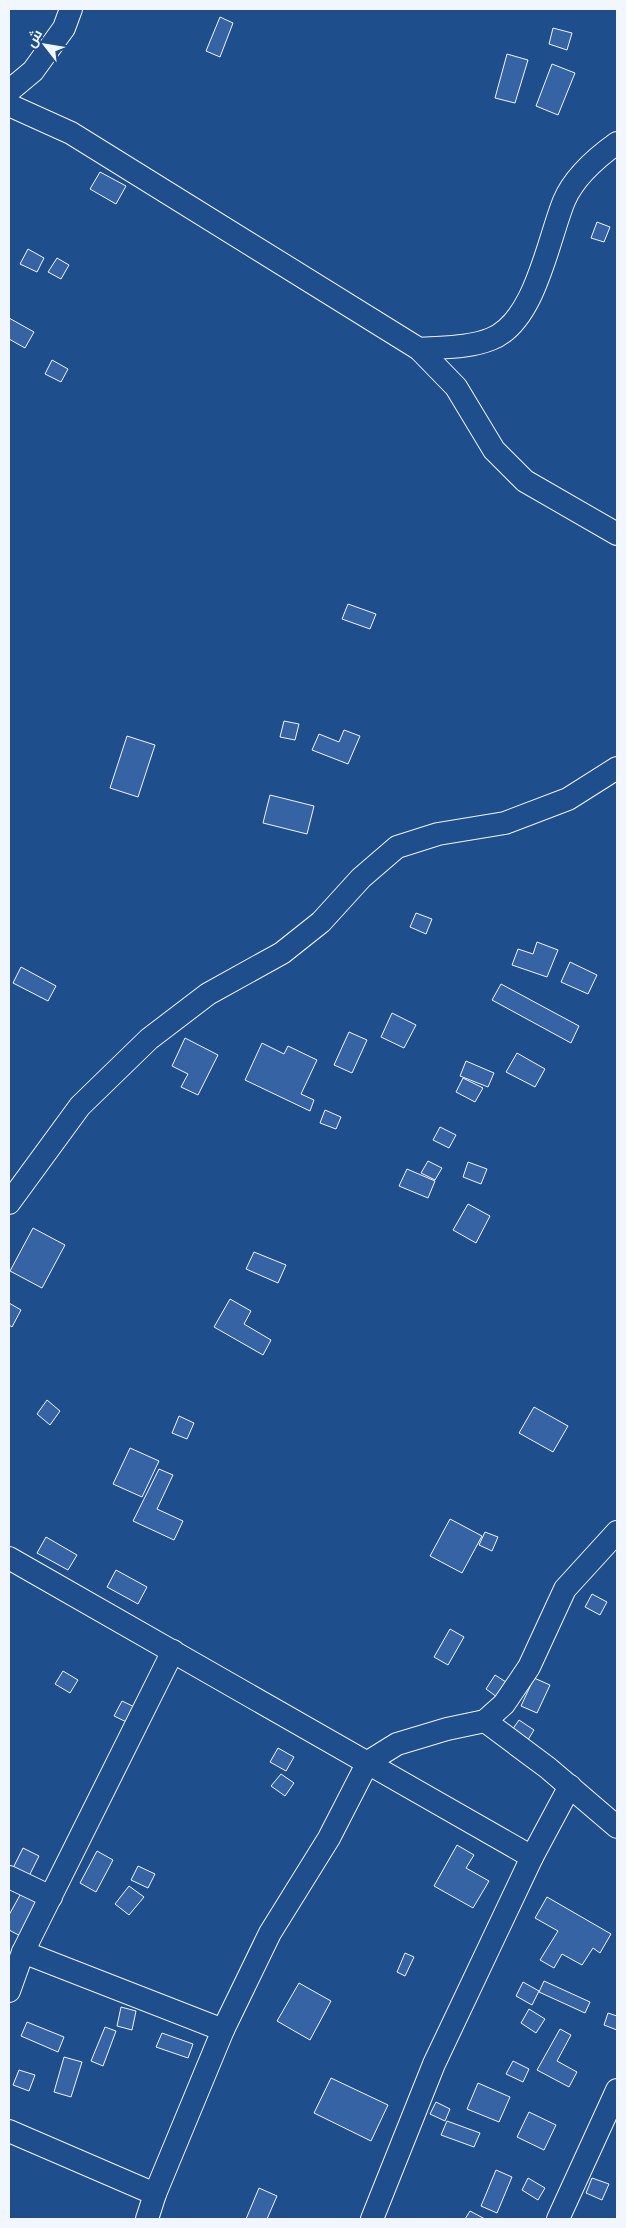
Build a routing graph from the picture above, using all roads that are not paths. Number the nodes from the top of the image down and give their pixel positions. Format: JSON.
{"nodes":[{"id":1,"x":71,"y":9,"type":"edge"},
{"id":2,"x":9,"y":91,"type":"edge"},
{"id":3,"x":9,"y":105,"type":"edge"},
{"id":4,"x":617,"y":143,"type":"edge"},
{"id":5,"x":420,"y":349,"type":"junction"},
{"id":6,"x":617,"y":534,"type":"edge"},
{"id":7,"x":617,"y":768,"type":"edge"},
{"id":8,"x":9,"y":1203,"type":"edge"},
{"id":9,"x":617,"y":1532,"type":"edge"},
{"id":10,"x":9,"y":1558,"type":"edge"},
{"id":11,"x":173,"y":1651,"type":"junction"},
{"id":12,"x":485,"y":1721,"type":"junction"},
{"id":13,"x":368,"y":1762,"type":"junction"},
{"id":14,"x":570,"y":1786,"type":"junction"},
{"id":15,"x":617,"y":1827,"type":"edge"},
{"id":16,"x":532,"y":1856,"type":"junction"},
{"id":17,"x":9,"y":1877,"type":"edge"},
{"id":18,"x":51,"y":1897,"type":"junction"},
{"id":19,"x":23,"y":1952,"type":"junction"},
{"id":20,"x":9,"y":1991,"type":"edge"},
{"id":21,"x":223,"y":2030,"type":"junction"},
{"id":22,"x":617,"y":2090,"type":"edge"},
{"id":23,"x":9,"y":2131,"type":"edge"},
{"id":24,"x":155,"y":2194,"type":"junction"},
{"id":25,"x":147,"y":2219,"type":"edge"},
{"id":26,"x":372,"y":2219,"type":"edge"},
{"id":27,"x":558,"y":2219,"type":"edge"}],
"edges":[{"from":1,"to":2,"type":"street"},
{"from":3,"to":5,"type":"street"},
{"from":4,"to":5,"type":"street"},
{"from":5,"to":6,"type":"street"},
{"from":7,"to":8,"type":"street"},
{"from":9,"to":12,"type":"street"},
{"from":10,"to":11,"type":"street"},
{"from":11,"to":13,"type":"street"},
{"from":11,"to":18,"type":"street"},
{"from":12,"to":13,"type":"street"},
{"from":12,"to":14,"type":"street"},
{"from":13,"to":16,"type":"street"},
{"from":13,"to":21,"type":"street"},
{"from":14,"to":15,"type":"street"},
{"from":14,"to":16,"type":"street"},
{"from":16,"to":26,"type":"street"},
{"from":17,"to":18,"type":"street"},
{"from":18,"to":19,"type":"street"},
{"from":19,"to":20,"type":"street"},
{"from":19,"to":21,"type":"street"},
{"from":21,"to":24,"type":"street"},
{"from":22,"to":27,"type":"street"},
{"from":23,"to":24,"type":"street"},
{"from":24,"to":25,"type":"street"}]}
